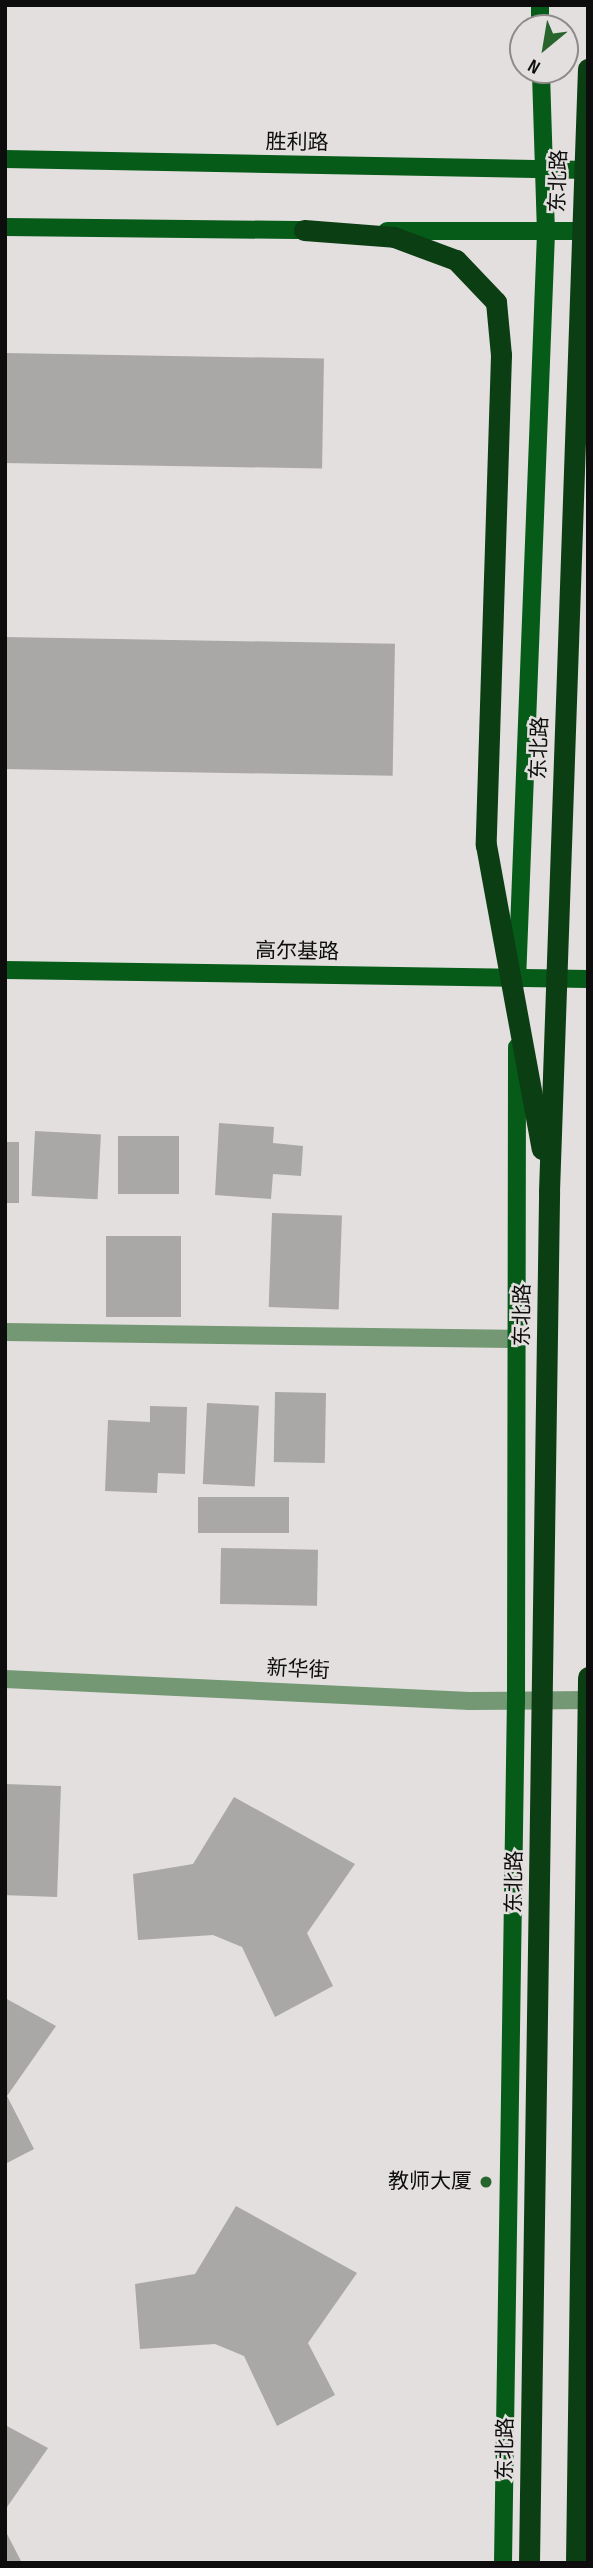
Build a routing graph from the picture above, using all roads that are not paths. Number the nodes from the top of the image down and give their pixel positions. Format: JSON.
{"nodes":[{"id":1,"x":588,"y":69,"type":"edge"},
{"id":2,"x":541,"y":84,"type":"edge"},
{"id":3,"x":5,"y":159,"type":"edge"},
{"id":4,"x":588,"y":170,"type":"edge"},
{"id":5,"x":544,"y":171,"type":"junction"},
{"id":6,"x":5,"y":227,"type":"edge"},
{"id":7,"x":303,"y":230,"type":"junction"},
{"id":8,"x":588,"y":231,"type":"edge"},
{"id":9,"x":546,"y":233,"type":"junction"},
{"id":10,"x":5,"y":970,"type":"edge"},
{"id":11,"x":517,"y":978,"type":"junction"},
{"id":12,"x":588,"y":979,"type":"edge"},
{"id":13,"x":549,"y":1191,"type":"junction"},
{"id":14,"x":5,"y":1332,"type":"edge"},
{"id":15,"x":518,"y":1339,"type":"junction"},
{"id":16,"x":588,"y":1676,"type":"edge"},
{"id":17,"x":5,"y":1679,"type":"edge"},
{"id":18,"x":588,"y":1700,"type":"edge"},
{"id":19,"x":516,"y":1701,"type":"junction"},
{"id":20,"x":503,"y":2563,"type":"edge"},
{"id":21,"x":529,"y":2563,"type":"edge"},
{"id":22,"x":576,"y":2563,"type":"edge"}],
"edges":[{"from":1,"to":13,"type":"highway","name":"东北路","bridge":true},
{"from":2,"to":5,"type":"main road","name":"东北路"},
{"from":3,"to":5,"type":"main road","name":"胜利路"},
{"from":4,"to":5,"type":"main road","name":"胜利路"},
{"from":5,"to":9,"type":"main road","name":"东北路"},
{"from":6,"to":7,"type":"main road"},
{"from":7,"to":9,"type":"main road"},
{"from":7,"to":13,"type":"highway","bridge":true},
{"from":8,"to":9,"type":"main road"},
{"from":9,"to":11,"type":"main road","name":"东北路"},
{"from":10,"to":11,"type":"main road","name":"高尔基路"},
{"from":11,"to":12,"type":"main road","name":"高尔基路"},
{"from":11,"to":15,"type":"main road","name":"东北路"},
{"from":13,"to":21,"type":"highway","name":"东北路","bridge":true},
{"from":14,"to":15,"type":"street"},
{"from":15,"to":19,"type":"main road","name":"东北路"},
{"from":16,"to":22,"type":"highway","bridge":true},
{"from":17,"to":19,"type":"street","name":"新华街"},
{"from":18,"to":19,"type":"street","name":"新华街"},
{"from":19,"to":20,"type":"main road","name":"东北路"}]}
